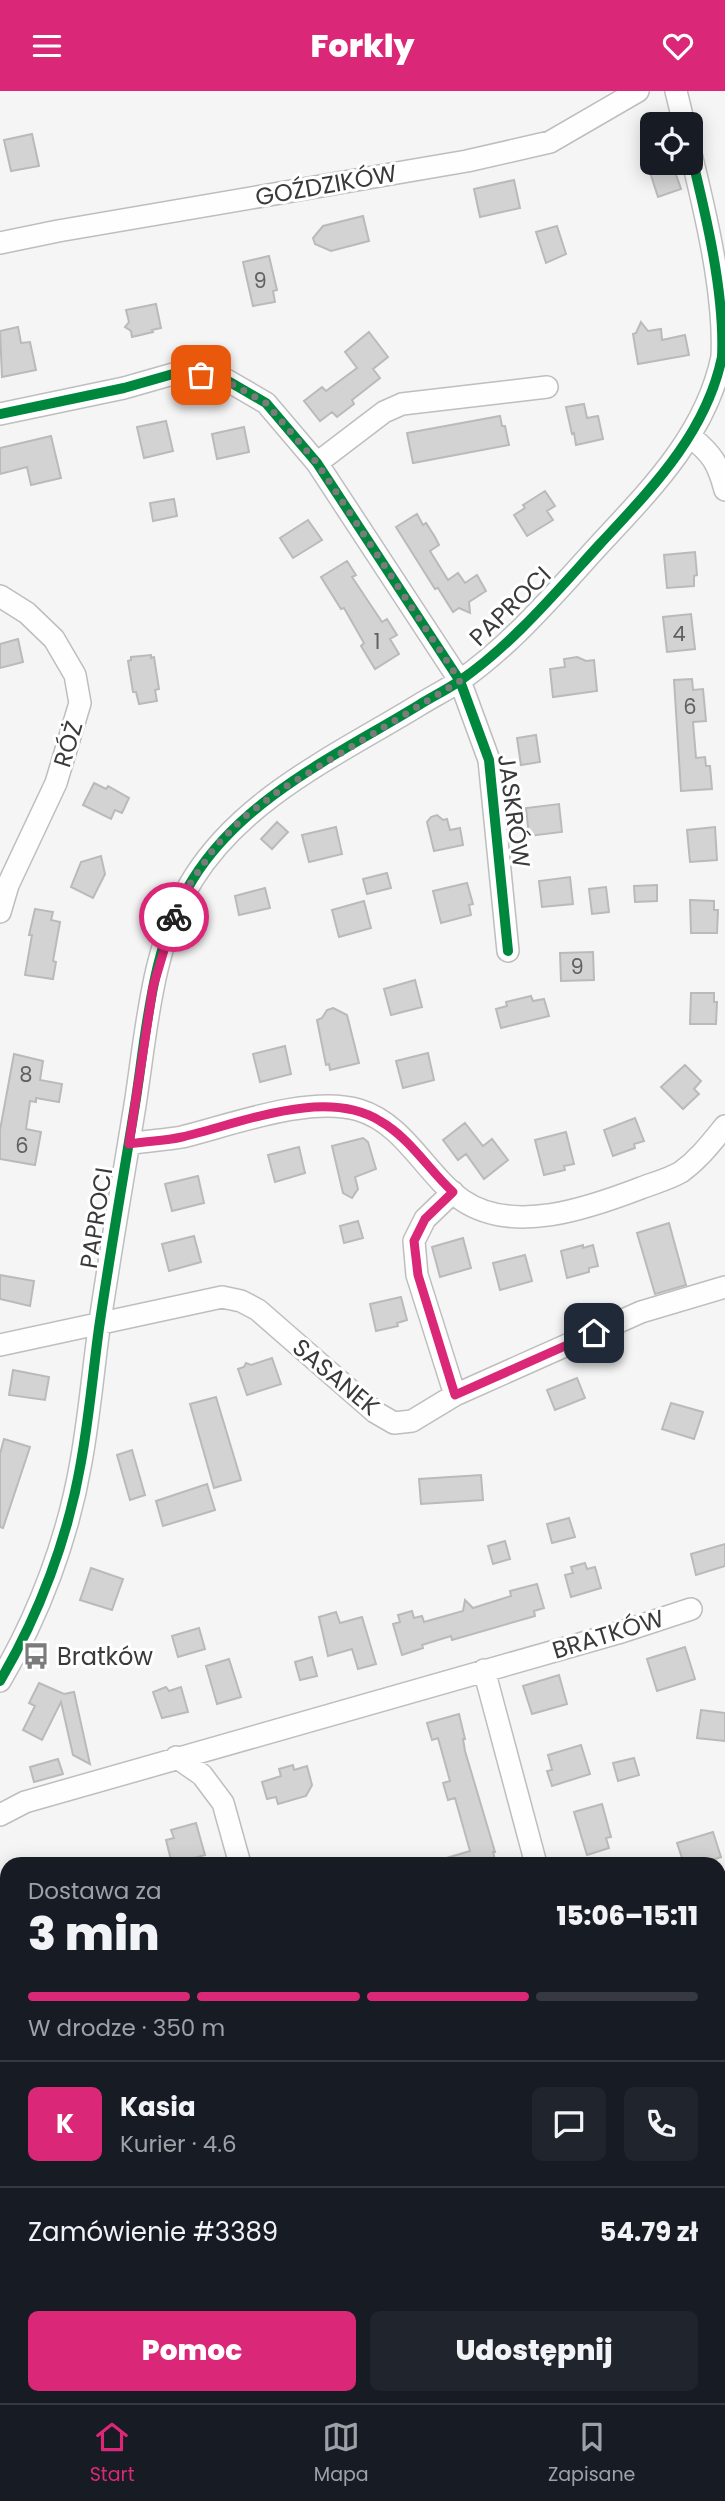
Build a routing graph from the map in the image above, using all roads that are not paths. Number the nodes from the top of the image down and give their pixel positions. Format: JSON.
{"nodes":[{"id":1,"x":638,"y":91,"type":"edge"},
{"id":2,"x":676,"y":91,"type":"edge"},
{"id":3,"x":681,"y":112,"type":"edge"},
{"id":4,"x":697,"y":175,"type":"edge"},
{"id":5,"x":0,"y":243,"type":"edge"},
{"id":6,"x":723,"y":272,"type":"edge"},
{"id":7,"x":547,"y":387,"type":"dead end"},
{"id":8,"x":0,"y":414,"type":"edge"},
{"id":9,"x":691,"y":437,"type":"junction"},
{"id":10,"x":317,"y":463,"type":"junction"},
{"id":11,"x":725,"y":490,"type":"edge"},
{"id":12,"x":0,"y":596,"type":"edge"},
{"id":13,"x":460,"y":681,"type":"junction"},
{"id":14,"x":0,"y":912,"type":"edge"},
{"id":15,"x":508,"y":951,"type":"dead end"},
{"id":16,"x":725,"y":1126,"type":"edge"},
{"id":17,"x":129,"y":1144,"type":"junction"},
{"id":18,"x":453,"y":1192,"type":"junction"},
{"id":19,"x":725,"y":1287,"type":"edge"},
{"id":20,"x":100,"y":1323,"type":"junction"},
{"id":21,"x":0,"y":1345,"type":"edge"},
{"id":22,"x":455,"y":1395,"type":"junction"},
{"id":23,"x":691,"y":1609,"type":"dead end"},
{"id":24,"x":484,"y":1670,"type":"junction"},
{"id":25,"x":0,"y":1681,"type":"edge"},
{"id":26,"x":176,"y":1757,"type":"junction"},
{"id":27,"x":0,"y":1815,"type":"edge"},
{"id":28,"x":238,"y":1857,"type":"edge"},
{"id":29,"x":534,"y":1857,"type":"edge"}],
"edges":[{"from":1,"to":5,"type":"street","name":"GOŹDZIKÓW"},
{"from":2,"to":3,"type":"street"},
{"from":4,"to":6,"type":"street","name":"PAPROCI"},
{"from":6,"to":9,"type":"street","name":"PAPROCI"},
{"from":7,"to":10,"type":"street"},
{"from":8,"to":10,"type":"street","name":"JASKRÓW"},
{"from":9,"to":11,"type":"street"},
{"from":9,"to":13,"type":"street","name":"PAPROCI"},
{"from":10,"to":13,"type":"street","name":"JASKRÓW"},
{"from":12,"to":14,"type":"street","name":"RÓŻ"},
{"from":13,"to":15,"type":"street","name":"JASKRÓW"},
{"from":13,"to":17,"type":"street","name":"PAPROCI"},
{"from":16,"to":18,"type":"street"},
{"from":17,"to":18,"type":"street"},
{"from":17,"to":20,"type":"street","name":"PAPROCI"},
{"from":18,"to":22,"type":"street"},
{"from":19,"to":22,"type":"street","name":"SASANEK"},
{"from":20,"to":21,"type":"street","name":"SASANEK"},
{"from":20,"to":22,"type":"street","name":"SASANEK"},
{"from":20,"to":25,"type":"street","name":"PAPROCI"},
{"from":23,"to":24,"type":"street","name":"BRATKÓW"},
{"from":24,"to":26,"type":"street","name":"BRATKÓW"},
{"from":24,"to":29,"type":"street"},
{"from":26,"to":27,"type":"street","name":"BRATKÓW"},
{"from":26,"to":28,"type":"street"}]}
